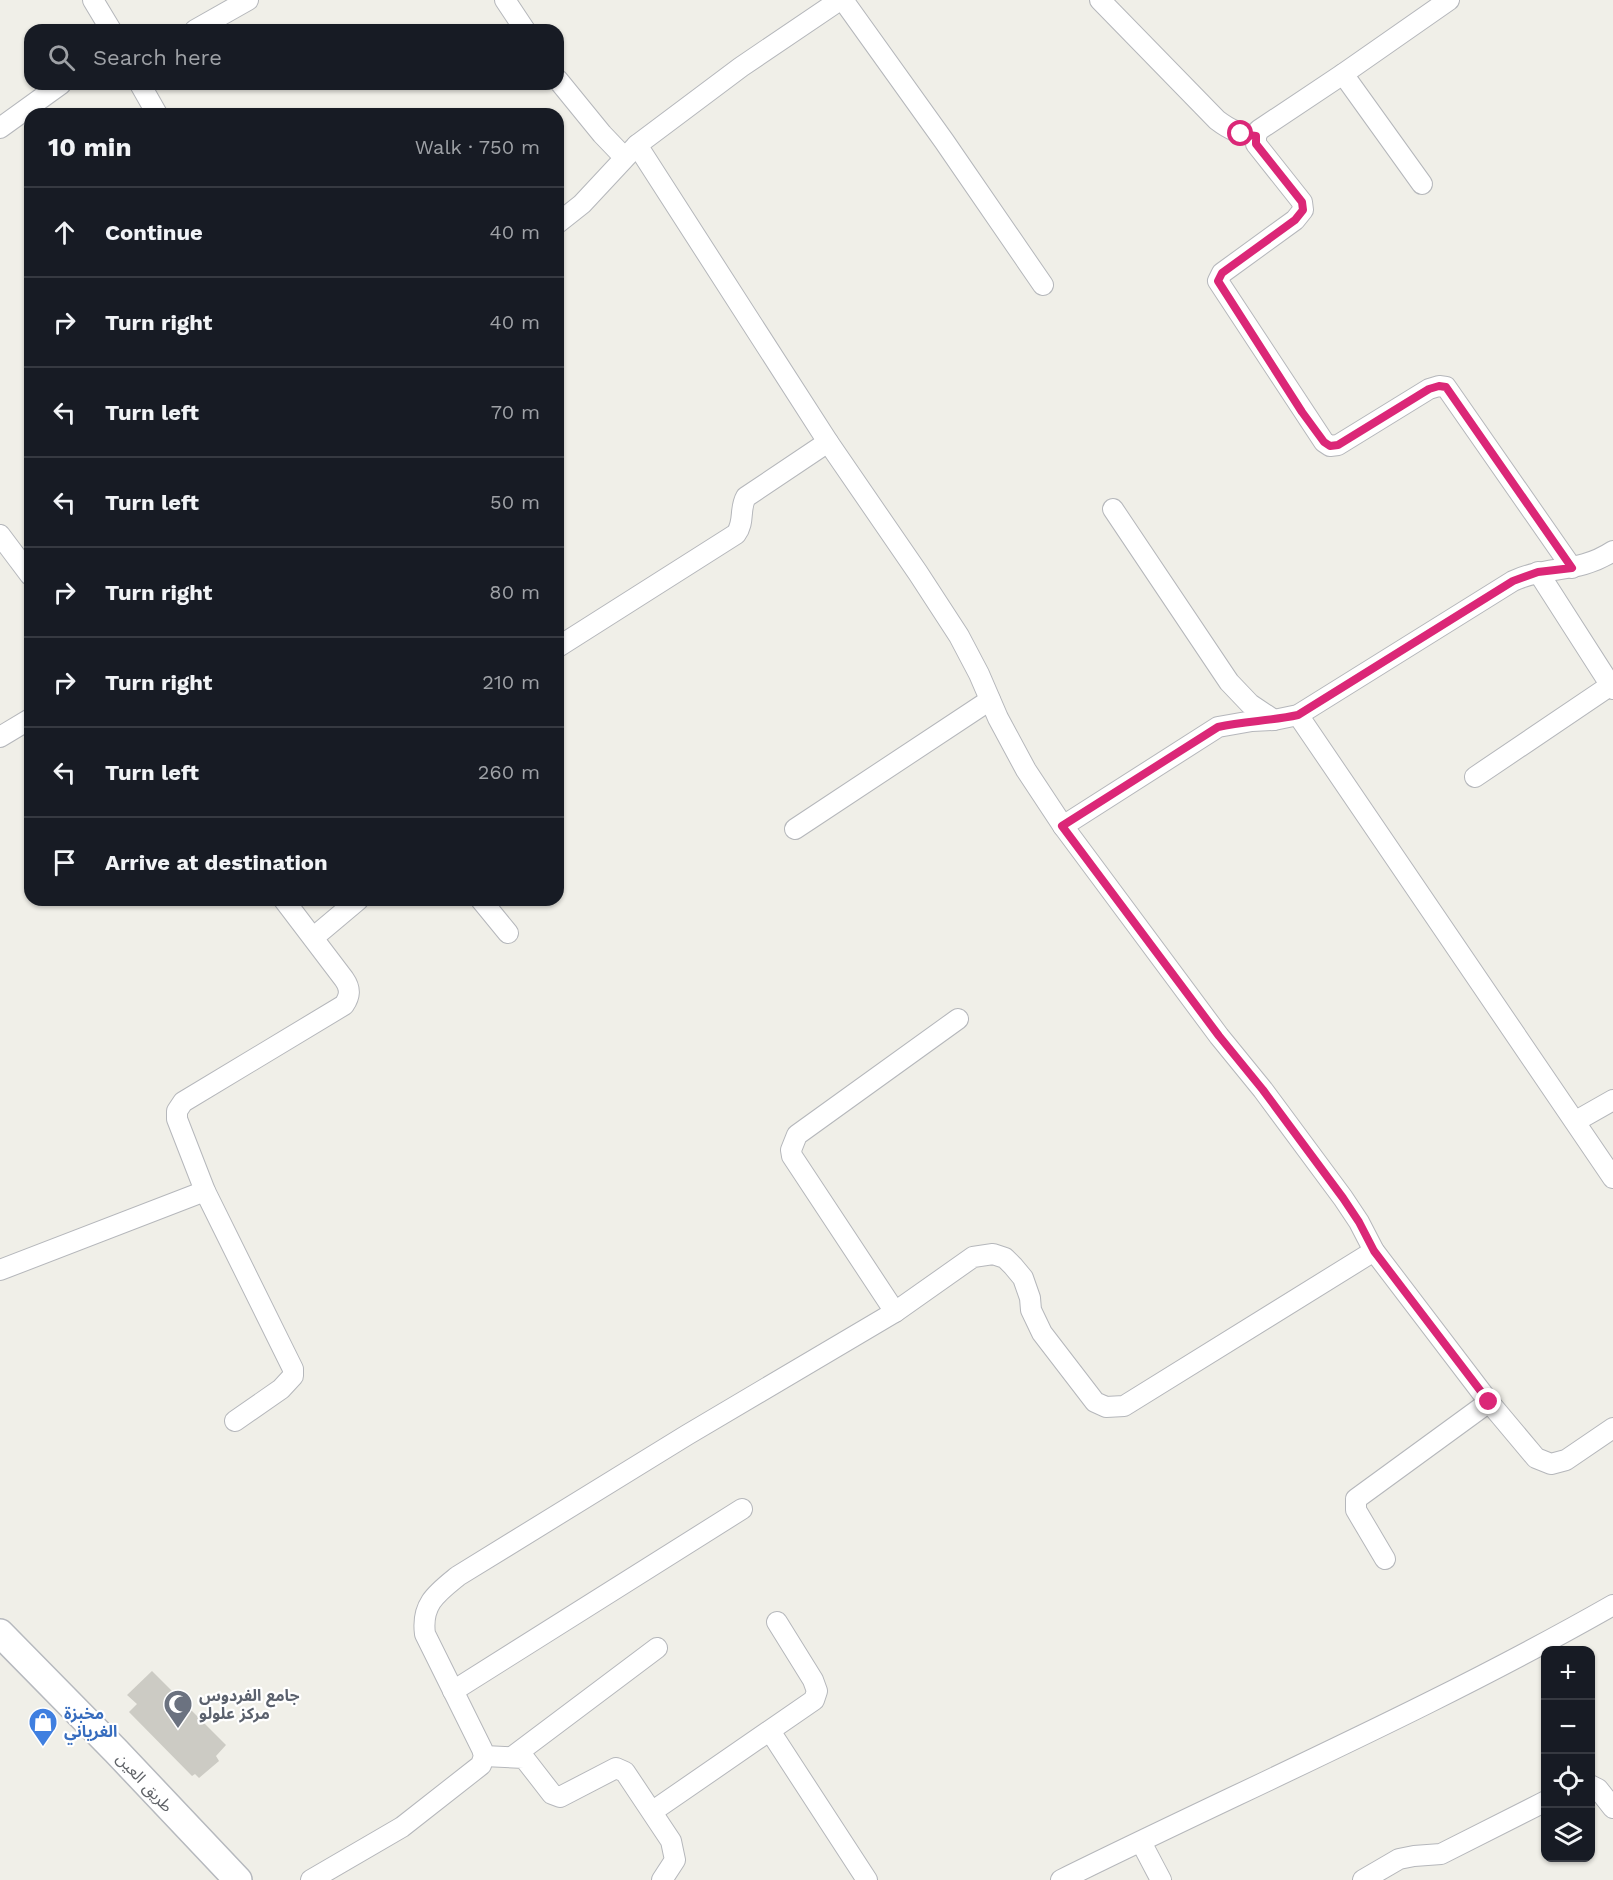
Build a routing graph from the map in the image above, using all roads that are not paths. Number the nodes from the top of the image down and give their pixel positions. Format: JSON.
{"nodes":[{"id":1,"x":93,"y":0,"type":"edge"},
{"id":2,"x":248,"y":0,"type":"edge"},
{"id":3,"x":505,"y":0,"type":"edge"},
{"id":4,"x":841,"y":0,"type":"edge"},
{"id":5,"x":1100,"y":0,"type":"edge"},
{"id":6,"x":1449,"y":0,"type":"edge"},
{"id":7,"x":107,"y":24,"type":"edge"},
{"id":8,"x":206,"y":24,"type":"edge"},
{"id":9,"x":521,"y":24,"type":"edge"},
{"id":10,"x":1343,"y":74,"type":"junction"},
{"id":11,"x":564,"y":87,"type":"edge"},
{"id":12,"x":53,"y":90,"type":"edge"},
{"id":13,"x":143,"y":90,"type":"edge"},
{"id":14,"x":28,"y":108,"type":"edge"},
{"id":15,"x":154,"y":108,"type":"edge"},
{"id":16,"x":24,"y":111,"type":"edge"},
{"id":17,"x":0,"y":128,"type":"edge"},
{"id":18,"x":1256,"y":136,"type":"junction"},
{"id":19,"x":630,"y":151,"type":"junction"},
{"id":20,"x":1422,"y":184,"type":"dead end"},
{"id":21,"x":564,"y":219,"type":"edge"},
{"id":22,"x":1043,"y":285,"type":"dead end"},
{"id":23,"x":828,"y":442,"type":"junction"},
{"id":24,"x":1113,"y":509,"type":"dead end"},
{"id":25,"x":0,"y":535,"type":"edge"},
{"id":26,"x":1613,"y":551,"type":"edge"},
{"id":27,"x":24,"y":567,"type":"edge"},
{"id":28,"x":1572,"y":568,"type":"junction"},
{"id":29,"x":1538,"y":572,"type":"junction"},
{"id":30,"x":564,"y":643,"type":"edge"},
{"id":31,"x":1612,"y":687,"type":"edge"},
{"id":32,"x":990,"y":700,"type":"junction"},
{"id":33,"x":1298,"y":715,"type":"junction"},
{"id":34,"x":1274,"y":720,"type":"junction"},
{"id":35,"x":24,"y":722,"type":"edge"},
{"id":36,"x":0,"y":736,"type":"edge"},
{"id":37,"x":1475,"y":777,"type":"dead end"},
{"id":38,"x":1062,"y":826,"type":"junction"},
{"id":39,"x":795,"y":829,"type":"dead end"},
{"id":40,"x":289,"y":906,"type":"edge"},
{"id":41,"x":351,"y":906,"type":"edge"},
{"id":42,"x":486,"y":906,"type":"edge"},
{"id":43,"x":508,"y":933,"type":"dead end"},
{"id":44,"x":314,"y":937,"type":"junction"},
{"id":45,"x":958,"y":1019,"type":"dead end"},
{"id":46,"x":1613,"y":1100,"type":"edge"},
{"id":47,"x":1576,"y":1121,"type":"junction"},
{"id":48,"x":1613,"y":1178,"type":"edge"},
{"id":49,"x":205,"y":1191,"type":"junction"},
{"id":50,"x":1374,"y":1251,"type":"junction"},
{"id":51,"x":0,"y":1270,"type":"edge"},
{"id":52,"x":895,"y":1312,"type":"junction"},
{"id":53,"x":1489,"y":1402,"type":"junction"},
{"id":54,"x":235,"y":1421,"type":"dead end"},
{"id":55,"x":1613,"y":1428,"type":"edge"},
{"id":56,"x":742,"y":1509,"type":"dead end"},
{"id":57,"x":1385,"y":1559,"type":"dead end"},
{"id":58,"x":1613,"y":1605,"type":"edge"},
{"id":59,"x":777,"y":1622,"type":"dead end"},
{"id":60,"x":0,"y":1633,"type":"edge"},
{"id":61,"x":657,"y":1648,"type":"dead end"},
{"id":62,"x":453,"y":1692,"type":"junction"},
{"id":63,"x":770,"y":1731,"type":"junction"},
{"id":64,"x":484,"y":1756,"type":"junction"},
{"id":65,"x":512,"y":1756,"type":"junction"},
{"id":66,"x":1595,"y":1788,"type":"edge"},
{"id":67,"x":1541,"y":1803,"type":"edge"},
{"id":68,"x":1613,"y":1809,"type":"edge"},
{"id":69,"x":653,"y":1811,"type":"junction"},
{"id":70,"x":1141,"y":1842,"type":"junction"},
{"id":71,"x":238,"y":1880,"type":"edge"},
{"id":72,"x":311,"y":1880,"type":"edge"},
{"id":73,"x":662,"y":1880,"type":"edge"},
{"id":74,"x":867,"y":1880,"type":"edge"},
{"id":75,"x":1061,"y":1880,"type":"edge"},
{"id":76,"x":1161,"y":1880,"type":"edge"},
{"id":77,"x":1363,"y":1880,"type":"edge"}],
"edges":[{"from":1,"to":7,"type":"street"},
{"from":2,"to":8,"type":"street"},
{"from":3,"to":9,"type":"street"},
{"from":4,"to":19,"type":"street"},
{"from":4,"to":22,"type":"street"},
{"from":5,"to":18,"type":"street"},
{"from":6,"to":10,"type":"street"},
{"from":10,"to":18,"type":"street"},
{"from":10,"to":20,"type":"street"},
{"from":11,"to":19,"type":"street"},
{"from":12,"to":14,"type":"street"},
{"from":13,"to":15,"type":"street"},
{"from":16,"to":17,"type":"street"},
{"from":18,"to":28,"type":"street"},
{"from":19,"to":21,"type":"street"},
{"from":19,"to":23,"type":"street"},
{"from":23,"to":30,"type":"street"},
{"from":23,"to":32,"type":"street"},
{"from":24,"to":34,"type":"street"},
{"from":25,"to":27,"type":"street"},
{"from":26,"to":28,"type":"street"},
{"from":28,"to":29,"type":"street"},
{"from":29,"to":31,"type":"street"},
{"from":29,"to":33,"type":"street"},
{"from":31,"to":37,"type":"street"},
{"from":32,"to":38,"type":"street"},
{"from":32,"to":39,"type":"street"},
{"from":33,"to":34,"type":"street"},
{"from":33,"to":47,"type":"street"},
{"from":34,"to":38,"type":"street"},
{"from":35,"to":36,"type":"street"},
{"from":38,"to":50,"type":"street"},
{"from":40,"to":44,"type":"street"},
{"from":41,"to":44,"type":"street"},
{"from":42,"to":43,"type":"street"},
{"from":44,"to":49,"type":"street"},
{"from":45,"to":52,"type":"street"},
{"from":46,"to":47,"type":"street"},
{"from":47,"to":48,"type":"street"},
{"from":49,"to":51,"type":"street"},
{"from":49,"to":54,"type":"street"},
{"from":50,"to":52,"type":"street"},
{"from":50,"to":53,"type":"street"},
{"from":52,"to":62,"type":"street"},
{"from":53,"to":55,"type":"street"},
{"from":53,"to":57,"type":"street"},
{"from":56,"to":62,"type":"street"},
{"from":58,"to":70,"type":"street"},
{"from":59,"to":63,"type":"street"},
{"from":60,"to":71,"type":"main road","name":"طريق العين"},
{"from":61,"to":65,"type":"street"},
{"from":62,"to":64,"type":"street"},
{"from":63,"to":69,"type":"street"},
{"from":63,"to":74,"type":"street"},
{"from":64,"to":65,"type":"street"},
{"from":64,"to":72,"type":"street"},
{"from":65,"to":69,"type":"street"},
{"from":66,"to":68,"type":"street"},
{"from":67,"to":77,"type":"street"},
{"from":69,"to":73,"type":"street"},
{"from":70,"to":75,"type":"street"},
{"from":70,"to":76,"type":"street"}]}
